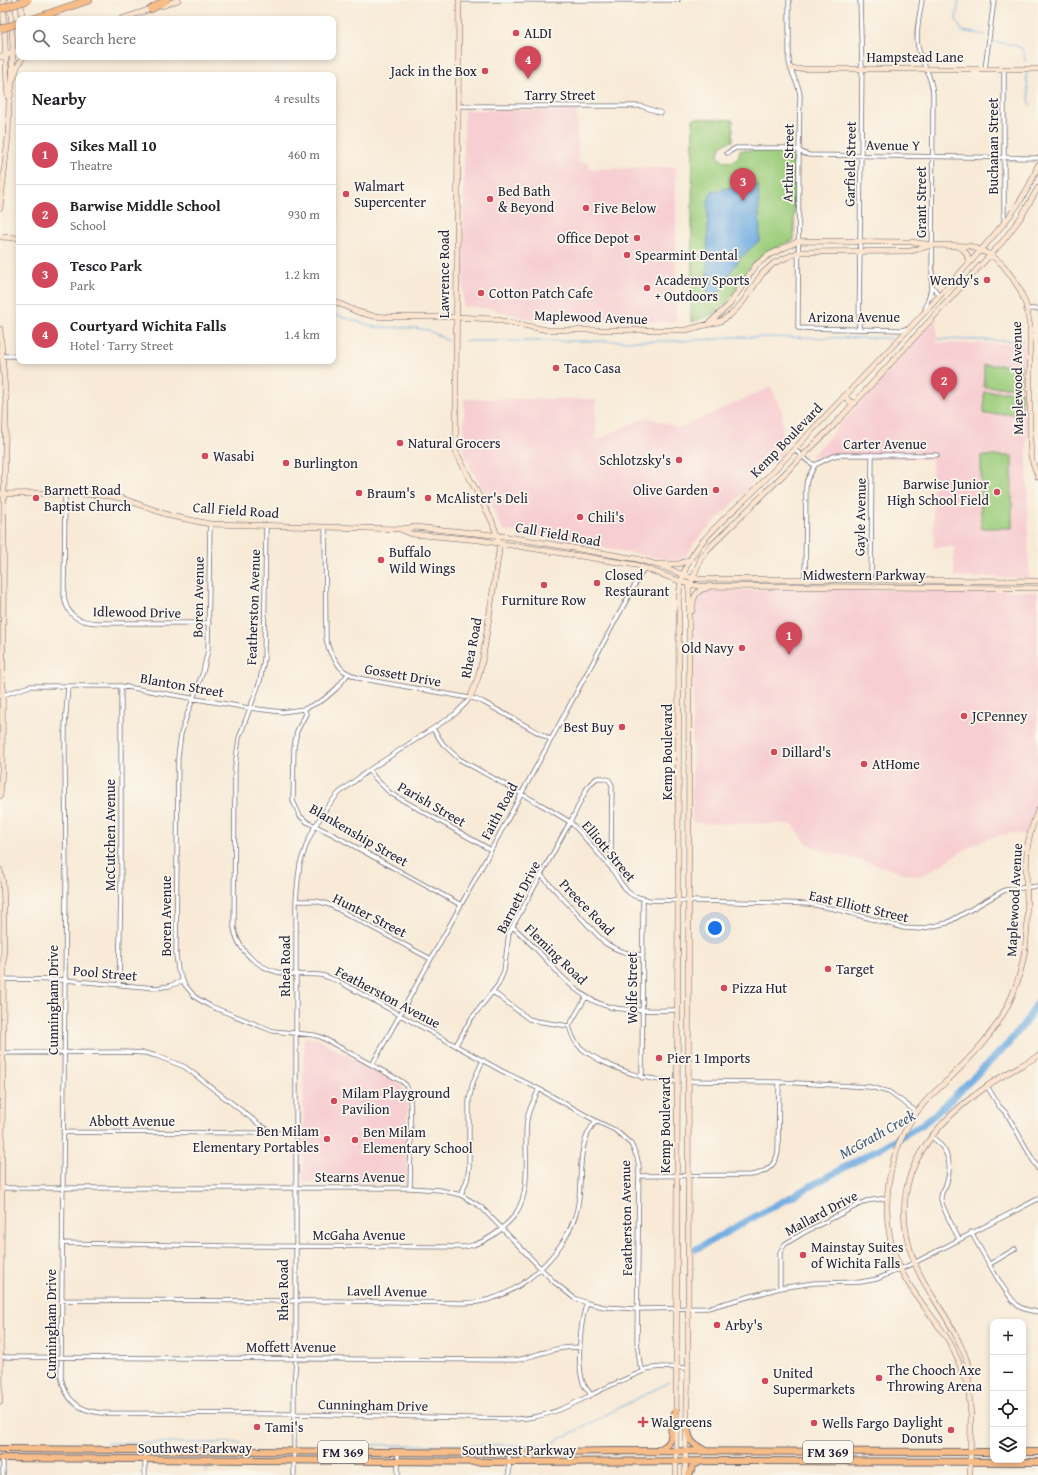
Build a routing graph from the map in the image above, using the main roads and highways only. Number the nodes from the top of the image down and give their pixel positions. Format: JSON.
{"nodes":[{"id":1,"x":3,"y":0,"type":"edge"},
{"id":2,"x":10,"y":0,"type":"edge"},
{"id":3,"x":21,"y":0,"type":"edge"},
{"id":4,"x":28,"y":0,"type":"edge"},
{"id":5,"x":89,"y":0,"type":"edge"},
{"id":6,"x":167,"y":0,"type":"edge"},
{"id":7,"x":178,"y":0,"type":"edge"},
{"id":8,"x":459,"y":0,"type":"edge"},
{"id":9,"x":0,"y":9,"type":"edge"},
{"id":10,"x":151,"y":9,"type":"junction"},
{"id":11,"x":22,"y":16,"type":"edge"},
{"id":12,"x":42,"y":16,"type":"edge"},
{"id":13,"x":130,"y":16,"type":"edge"},
{"id":14,"x":16,"y":24,"type":"edge"},
{"id":15,"x":0,"y":29,"type":"edge"},
{"id":16,"x":13,"y":52,"type":"junction"},
{"id":17,"x":16,"y":52,"type":"edge"},
{"id":18,"x":3,"y":56,"type":"edge"},
{"id":19,"x":21,"y":60,"type":"edge"},
{"id":20,"x":0,"y":63,"type":"edge"},
{"id":21,"x":1038,"y":69,"type":"edge"},
{"id":22,"x":791,"y":70,"type":"road end"},
{"id":23,"x":6,"y":71,"type":"junction"},
{"id":24,"x":12,"y":85,"type":"junction"},
{"id":25,"x":9,"y":103,"type":"junction"},
{"id":26,"x":1038,"y":166,"type":"edge"},
{"id":27,"x":1038,"y":188,"type":"edge"},
{"id":28,"x":1,"y":199,"type":"edge"},
{"id":29,"x":0,"y":208,"type":"edge"},
{"id":30,"x":0,"y":237,"type":"edge"},
{"id":31,"x":16,"y":238,"type":"edge"},
{"id":32,"x":956,"y":245,"type":"junction"},
{"id":33,"x":932,"y":246,"type":"junction"},
{"id":34,"x":981,"y":250,"type":"junction"},
{"id":35,"x":989,"y":254,"type":"junction"},
{"id":36,"x":968,"y":265,"type":"junction"},
{"id":37,"x":940,"y":296,"type":"junction"},
{"id":38,"x":947,"y":301,"type":"junction"},
{"id":39,"x":336,"y":302,"type":"edge"},
{"id":40,"x":456,"y":317,"type":"junction"},
{"id":41,"x":707,"y":325,"type":"junction"},
{"id":42,"x":0,"y":329,"type":"edge"},
{"id":43,"x":2,"y":356,"type":"edge"},
{"id":44,"x":844,"y":396,"type":"junction"},
{"id":45,"x":853,"y":404,"type":"junction"},
{"id":46,"x":1038,"y":477,"type":"edge"},
{"id":47,"x":2,"y":494,"type":"edge"},
{"id":48,"x":498,"y":539,"type":"junction"},
{"id":49,"x":550,"y":544,"type":"junction"},
{"id":50,"x":548,"y":551,"type":"junction"},
{"id":51,"x":588,"y":551,"type":"junction"},
{"id":52,"x":587,"y":558,"type":"junction"},
{"id":53,"x":692,"y":558,"type":"junction"},
{"id":54,"x":652,"y":563,"type":"junction"},
{"id":55,"x":2,"y":567,"type":"edge"},
{"id":56,"x":684,"y":576,"type":"junction"},
{"id":57,"x":692,"y":578,"type":"junction"},
{"id":58,"x":871,"y":580,"type":"junction"},
{"id":59,"x":905,"y":580,"type":"junction"},
{"id":60,"x":1003,"y":581,"type":"junction"},
{"id":61,"x":1038,"y":581,"type":"edge"},
{"id":62,"x":682,"y":582,"type":"junction"},
{"id":63,"x":690,"y":584,"type":"junction"},
{"id":64,"x":718,"y":587,"type":"junction"},
{"id":65,"x":871,"y":587,"type":"junction"},
{"id":66,"x":905,"y":587,"type":"junction"},
{"id":67,"x":1003,"y":588,"type":"junction"},
{"id":68,"x":1038,"y":588,"type":"edge"},
{"id":69,"x":689,"y":622,"type":"junction"},
{"id":70,"x":2,"y":631,"type":"edge"},
{"id":71,"x":1,"y":696,"type":"edge"},
{"id":72,"x":470,"y":698,"type":"road end"},
{"id":73,"x":1,"y":760,"type":"edge"},
{"id":74,"x":0,"y":796,"type":"edge"},
{"id":75,"x":1038,"y":810,"type":"edge"},
{"id":76,"x":0,"y":870,"type":"edge"},
{"id":77,"x":1,"y":979,"type":"edge"},
{"id":78,"x":677,"y":1010,"type":"junction"},
{"id":79,"x":688,"y":1010,"type":"junction"},
{"id":80,"x":2,"y":1053,"type":"edge"},
{"id":81,"x":1038,"y":1056,"type":"edge"},
{"id":82,"x":677,"y":1081,"type":"junction"},
{"id":83,"x":688,"y":1081,"type":"junction"},
{"id":84,"x":1,"y":1130,"type":"edge"},
{"id":85,"x":1,"y":1188,"type":"edge"},
{"id":86,"x":0,"y":1244,"type":"edge"},
{"id":87,"x":0,"y":1300,"type":"edge"},
{"id":88,"x":0,"y":1357,"type":"edge"},
{"id":89,"x":968,"y":1384,"type":"junction"},
{"id":90,"x":0,"y":1402,"type":"edge"},
{"id":91,"x":676,"y":1411,"type":"junction"},
{"id":92,"x":686,"y":1423,"type":"junction"},
{"id":93,"x":0,"y":1449,"type":"edge"},
{"id":94,"x":653,"y":1451,"type":"junction"},
{"id":95,"x":676,"y":1451,"type":"junction"},
{"id":96,"x":686,"y":1451,"type":"junction"},
{"id":97,"x":705,"y":1451,"type":"junction"},
{"id":98,"x":584,"y":1452,"type":"junction"},
{"id":99,"x":836,"y":1452,"type":"junction"},
{"id":100,"x":970,"y":1452,"type":"junction"},
{"id":101,"x":990,"y":1452,"type":"edge"},
{"id":102,"x":1026,"y":1452,"type":"edge"},
{"id":103,"x":1038,"y":1452,"type":"edge"},
{"id":104,"x":0,"y":1459,"type":"edge"},
{"id":105,"x":676,"y":1461,"type":"junction"},
{"id":106,"x":686,"y":1461,"type":"junction"},
{"id":107,"x":702,"y":1461,"type":"junction"},
{"id":108,"x":584,"y":1462,"type":"junction"},
{"id":109,"x":834,"y":1462,"type":"junction"},
{"id":110,"x":970,"y":1462,"type":"junction"},
{"id":111,"x":1038,"y":1462,"type":"edge"},
{"id":112,"x":676,"y":1475,"type":"edge"},
{"id":113,"x":685,"y":1475,"type":"edge"},
{"id":114,"x":689,"y":1475,"type":"edge"},
{"id":115,"x":970,"y":1475,"type":"edge"}],
"edges":[{"from":1,"to":18,"type":"main road"},
{"from":2,"to":16,"type":"main road"},
{"from":3,"to":11,"type":"main road"},
{"from":4,"to":9,"type":"highway","bridge":true},
{"from":5,"to":12,"type":"highway"},
{"from":6,"to":10,"type":"highway"},
{"from":7,"to":10,"type":"main road"},
{"from":8,"to":40,"type":"main road","name":"Lawrence Road"},
{"from":10,"to":13,"type":"main road"},
{"from":14,"to":15,"type":"highway","bridge":true},
{"from":16,"to":17,"type":"main road"},
{"from":16,"to":18,"type":"main road"},
{"from":16,"to":24,"type":"main road"},
{"from":18,"to":23,"type":"main road"},
{"from":19,"to":24,"type":"main road"},
{"from":20,"to":23,"type":"main road"},
{"from":21,"to":22,"type":"main road","name":"Hampstead Lane"},
{"from":23,"to":25,"type":"main road"},
{"from":24,"to":25,"type":"main road"},
{"from":25,"to":28,"type":"main road"},
{"from":26,"to":34,"type":"main road","name":"Kemp Boulevard"},
{"from":27,"to":35,"type":"main road","name":"Kemp Boulevard"},
{"from":28,"to":29,"type":"main road"},
{"from":30,"to":31,"type":"main road"},
{"from":32,"to":33,"type":"main road","name":"Maplewood Avenue"},
{"from":32,"to":34,"type":"main road","name":"Maplewood Avenue"},
{"from":32,"to":36,"type":"main road"},
{"from":33,"to":41,"type":"main road","name":"Maplewood Avenue"},
{"from":33,"to":41,"type":"main road","name":"Maplewood Avenue"},
{"from":34,"to":35,"type":"main road","name":"Maplewood Avenue"},
{"from":34,"to":36,"type":"main road","name":"Kemp Boulevard"},
{"from":35,"to":38,"type":"main road","name":"Kemp Boulevard"},
{"from":35,"to":46,"type":"main road","name":"Maplewood Avenue"},
{"from":36,"to":37,"type":"main road","name":"Kemp Boulevard"},
{"from":37,"to":38,"type":"main road"},
{"from":37,"to":44,"type":"main road","name":"Kemp Boulevard"},
{"from":38,"to":45,"type":"main road","name":"Kemp Boulevard"},
{"from":39,"to":40,"type":"main road","name":"Maplewood Avenue"},
{"from":40,"to":41,"type":"main road","name":"Maplewood Avenue"},
{"from":40,"to":48,"type":"main road","name":"Lawrence Road"},
{"from":42,"to":43,"type":"main road"},
{"from":43,"to":47,"type":"main road"},
{"from":44,"to":45,"type":"main road"},
{"from":44,"to":53,"type":"main road","name":"Kemp Boulevard"},
{"from":45,"to":57,"type":"main road","name":"Kemp Boulevard"},
{"from":47,"to":48,"type":"main road","name":"Call Field Road"},
{"from":47,"to":55,"type":"main road"},
{"from":48,"to":49,"type":"main road","name":"Call Field Road"},
{"from":48,"to":50,"type":"main road","name":"Call Field Road"},
{"from":48,"to":72,"type":"main road","name":"Rhea Road"},
{"from":49,"to":50,"type":"main road"},
{"from":49,"to":51,"type":"main road","name":"Call Field Road"},
{"from":50,"to":52,"type":"main road","name":"Call Field Road"},
{"from":51,"to":52,"type":"main road"},
{"from":51,"to":54,"type":"main road","name":"Call Field Road"},
{"from":52,"to":62,"type":"main road","name":"Call Field Road"},
{"from":53,"to":54,"type":"main road"},
{"from":53,"to":56,"type":"main road","name":"Kemp Boulevard"},
{"from":54,"to":56,"type":"main road","name":"Call Field Road"},
{"from":55,"to":70,"type":"main road"},
{"from":56,"to":57,"type":"main road","name":"Midwestern Parkway"},
{"from":56,"to":62,"type":"main road","name":"Kemp Boulevard"},
{"from":57,"to":58,"type":"main road","name":"Midwestern Parkway"},
{"from":57,"to":63,"type":"main road","name":"Kemp Boulevard"},
{"from":58,"to":59,"type":"main road","name":"Midwestern Parkway"},
{"from":58,"to":65,"type":"main road"},
{"from":59,"to":60,"type":"main road","name":"Midwestern Parkway"},
{"from":59,"to":66,"type":"main road"},
{"from":60,"to":61,"type":"main road","name":"Midwestern Parkway"},
{"from":60,"to":67,"type":"main road"},
{"from":62,"to":63,"type":"main road","name":"Call Field Road"},
{"from":62,"to":78,"type":"main road","name":"Kemp Boulevard"},
{"from":63,"to":64,"type":"main road","name":"Midwestern Parkway"},
{"from":63,"to":69,"type":"main road","name":"Kemp Boulevard"},
{"from":64,"to":65,"type":"main road","name":"Midwestern Parkway"},
{"from":64,"to":69,"type":"main road"},
{"from":65,"to":66,"type":"main road","name":"Midwestern Parkway"},
{"from":66,"to":67,"type":"main road","name":"Midwestern Parkway"},
{"from":67,"to":68,"type":"main road","name":"Midwestern Parkway"},
{"from":69,"to":79,"type":"main road","name":"Kemp Boulevard"},
{"from":70,"to":71,"type":"main road"},
{"from":71,"to":73,"type":"main road"},
{"from":73,"to":74,"type":"main road"},
{"from":75,"to":89,"type":"main road","name":"Maplewood Avenue"},
{"from":76,"to":77,"type":"main road"},
{"from":77,"to":80,"type":"main road"},
{"from":78,"to":79,"type":"main road"},
{"from":78,"to":82,"type":"main road","name":"Kemp Boulevard"},
{"from":79,"to":83,"type":"main road","name":"Kemp Boulevard"},
{"from":80,"to":84,"type":"main road"},
{"from":81,"to":89,"type":"main road","name":"Maplewood Avenue"},
{"from":82,"to":83,"type":"main road"},
{"from":82,"to":91,"type":"main road","name":"Kemp Boulevard"},
{"from":83,"to":92,"type":"main road","name":"Kemp Boulevard"},
{"from":84,"to":85,"type":"main road"},
{"from":85,"to":86,"type":"main road"},
{"from":86,"to":87,"type":"main road"},
{"from":87,"to":88,"type":"main road"},
{"from":88,"to":90,"type":"main road"},
{"from":89,"to":100,"type":"main road","name":"Maplewood Avenue"},
{"from":91,"to":94,"type":"main road"},
{"from":91,"to":95,"type":"main road","name":"Kemp Boulevard"},
{"from":92,"to":96,"type":"main road","name":"Kemp Boulevard"},
{"from":92,"to":97,"type":"main road"},
{"from":93,"to":98,"type":"main road","name":"Southwest Parkway","number":"FM 369"},
{"from":94,"to":95,"type":"main road","name":"Southwest Parkway","number":"FM 369"},
{"from":94,"to":98,"type":"main road","name":"Southwest Parkway","number":"FM 369"},
{"from":95,"to":96,"type":"main road","name":"Southwest Parkway","number":"FM 369"},
{"from":95,"to":105,"type":"main road","name":"Kemp Boulevard"},
{"from":96,"to":97,"type":"main road","name":"Southwest Parkway","number":"FM 369"},
{"from":96,"to":106,"type":"main road","name":"Kemp Boulevard"},
{"from":97,"to":99,"type":"main road","name":"Southwest Parkway","number":"FM 369"},
{"from":98,"to":108,"type":"main road"},
{"from":99,"to":100,"type":"main road","name":"Southwest Parkway","number":"FM 369"},
{"from":99,"to":109,"type":"main road"},
{"from":100,"to":101,"type":"main road","name":"Southwest Parkway","number":"FM 369"},
{"from":100,"to":110,"type":"main road","name":"Maplewood Avenue"},
{"from":102,"to":103,"type":"main road"},
{"from":104,"to":108,"type":"main road","name":"Southwest Parkway","number":"FM 369"},
{"from":105,"to":106,"type":"main road","name":"Southwest Parkway","number":"FM 369"},
{"from":105,"to":108,"type":"main road","name":"Southwest Parkway","number":"FM 369"},
{"from":105,"to":112,"type":"main road","name":"Kemp Boulevard"},
{"from":106,"to":107,"type":"main road","name":"Southwest Parkway","number":"FM 369"},
{"from":106,"to":113,"type":"main road","name":"Kemp Boulevard"},
{"from":107,"to":109,"type":"main road","name":"Southwest Parkway","number":"FM 369"},
{"from":107,"to":114,"type":"main road"},
{"from":109,"to":110,"type":"main road","name":"Southwest Parkway","number":"FM 369"},
{"from":110,"to":111,"type":"main road","name":"Southwest Parkway","number":"FM 369"},
{"from":110,"to":115,"type":"main road","name":"Maplewood Avenue"}]}
